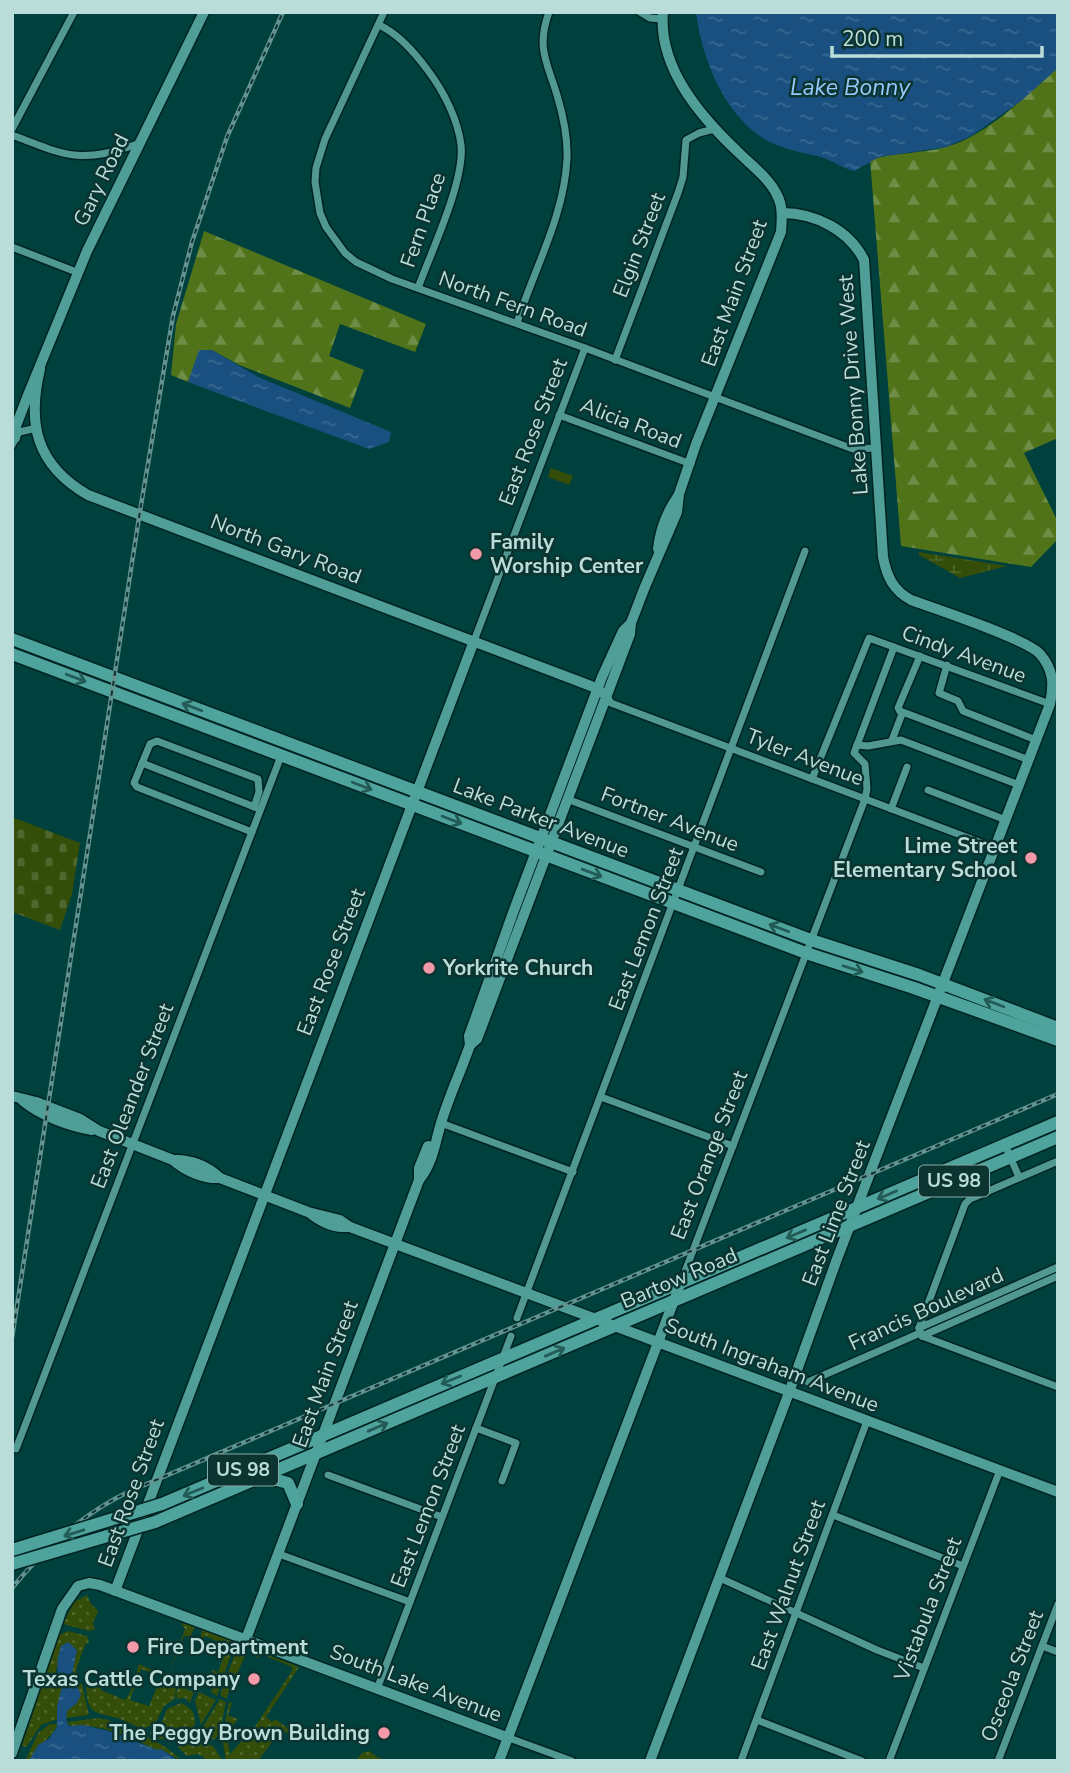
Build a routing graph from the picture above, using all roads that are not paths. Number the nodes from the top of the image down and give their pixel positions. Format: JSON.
{"nodes":[{"id":1,"x":74,"y":12,"type":"edge"},
{"id":2,"x":204,"y":12,"type":"edge"},
{"id":3,"x":384,"y":12,"type":"edge"},
{"id":4,"x":549,"y":12,"type":"edge"},
{"id":5,"x":640,"y":12,"type":"edge"},
{"id":6,"x":663,"y":16,"type":"edge"},
{"id":7,"x":379,"y":25,"type":"junction"},
{"id":8,"x":714,"y":128,"type":"junction"},
{"id":9,"x":12,"y":129,"type":"edge"},
{"id":10,"x":12,"y":135,"type":"edge"},
{"id":11,"x":140,"y":143,"type":"junction"},
{"id":12,"x":782,"y":213,"type":"junction"},
{"id":13,"x":12,"y":247,"type":"edge"},
{"id":14,"x":79,"y":273,"type":"junction"},
{"id":15,"x":418,"y":288,"type":"junction"},
{"id":16,"x":517,"y":323,"type":"junction"},
{"id":17,"x":586,"y":348,"type":"junction"},
{"id":18,"x":615,"y":360,"type":"junction"},
{"id":19,"x":40,"y":369,"type":"junction"},
{"id":20,"x":716,"y":398,"type":"junction"},
{"id":21,"x":559,"y":415,"type":"junction"},
{"id":22,"x":37,"y":428,"type":"junction"},
{"id":23,"x":13,"y":441,"type":"edge"},
{"id":24,"x":877,"y":449,"type":"junction"},
{"id":25,"x":691,"y":464,"type":"junction"},
{"id":26,"x":805,"y":551,"type":"dead end"},
{"id":27,"x":12,"y":639,"type":"edge"},
{"id":28,"x":474,"y":641,"type":"junction"},
{"id":29,"x":894,"y":647,"type":"junction"},
{"id":30,"x":12,"y":654,"type":"edge"},
{"id":31,"x":919,"y":656,"type":"junction"},
{"id":32,"x":947,"y":665,"type":"junction"},
{"id":33,"x":1055,"y":676,"type":"edge"},
{"id":34,"x":602,"y":693,"type":"junction"},
{"id":35,"x":1049,"y":704,"type":"junction"},
{"id":36,"x":900,"y":711,"type":"junction"},
{"id":37,"x":233,"y":738,"type":"junction"},
{"id":38,"x":892,"y":740,"type":"junction"},
{"id":39,"x":1036,"y":740,"type":"junction"},
{"id":40,"x":285,"y":743,"type":"junction"},
{"id":41,"x":857,"y":745,"type":"junction"},
{"id":42,"x":732,"y":748,"type":"junction"},
{"id":43,"x":281,"y":756,"type":"junction"},
{"id":44,"x":1029,"y":760,"type":"junction"},
{"id":45,"x":339,"y":763,"type":"junction"},
{"id":46,"x":142,"y":764,"type":"junction"},
{"id":47,"x":907,"y":767,"type":"dead end"},
{"id":48,"x":812,"y":779,"type":"junction"},
{"id":49,"x":1019,"y":785,"type":"junction"},
{"id":50,"x":928,"y":790,"type":"dead end"},
{"id":51,"x":417,"y":792,"type":"junction"},
{"id":52,"x":567,"y":799,"type":"junction"},
{"id":53,"x":865,"y":799,"type":"junction"},
{"id":54,"x":411,"y":805,"type":"junction"},
{"id":55,"x":257,"y":808,"type":"junction"},
{"id":56,"x":891,"y":809,"type":"junction"},
{"id":57,"x":1006,"y":820,"type":"junction"},
{"id":58,"x":252,"y":832,"type":"junction"},
{"id":59,"x":546,"y":841,"type":"junction"},
{"id":60,"x":695,"y":847,"type":"junction"},
{"id":61,"x":995,"y":848,"type":"junction"},
{"id":62,"x":541,"y":854,"type":"junction"},
{"id":63,"x":761,"y":872,"type":"dead end"},
{"id":64,"x":679,"y":891,"type":"junction"},
{"id":65,"x":674,"y":904,"type":"junction"},
{"id":66,"x":811,"y":940,"type":"junction"},
{"id":67,"x":806,"y":953,"type":"junction"},
{"id":68,"x":943,"y":984,"type":"junction"},
{"id":69,"x":938,"y":997,"type":"junction"},
{"id":70,"x":1058,"y":1028,"type":"edge"},
{"id":71,"x":1058,"y":1040,"type":"edge"},
{"id":72,"x":601,"y":1097,"type":"junction"},
{"id":73,"x":18,"y":1099,"type":"edge"},
{"id":74,"x":1058,"y":1122,"type":"edge"},
{"id":75,"x":441,"y":1123,"type":"junction"},
{"id":76,"x":1058,"y":1137,"type":"edge"},
{"id":77,"x":132,"y":1144,"type":"junction"},
{"id":78,"x":1005,"y":1144,"type":"junction"},
{"id":79,"x":733,"y":1146,"type":"junction"},
{"id":80,"x":1010,"y":1157,"type":"junction"},
{"id":81,"x":1058,"y":1161,"type":"edge"},
{"id":82,"x":573,"y":1172,"type":"junction"},
{"id":83,"x":1019,"y":1177,"type":"junction"},
{"id":84,"x":264,"y":1195,"type":"junction"},
{"id":85,"x":858,"y":1207,"type":"junction"},
{"id":86,"x":851,"y":1226,"type":"junction"},
{"id":87,"x":394,"y":1244,"type":"junction"},
{"id":88,"x":1058,"y":1267,"type":"edge"},
{"id":89,"x":1058,"y":1276,"type":"edge"},
{"id":90,"x":681,"y":1282,"type":"junction"},
{"id":91,"x":1016,"y":1290,"type":"junction"},
{"id":92,"x":526,"y":1294,"type":"junction"},
{"id":93,"x":674,"y":1300,"type":"junction"},
{"id":94,"x":517,"y":1318,"type":"dead end"},
{"id":95,"x":594,"y":1320,"type":"junction"},
{"id":96,"x":614,"y":1327,"type":"junction"},
{"id":97,"x":920,"y":1332,"type":"junction"},
{"id":98,"x":511,"y":1336,"type":"dead end"},
{"id":99,"x":659,"y":1342,"type":"junction"},
{"id":100,"x":502,"y":1359,"type":"junction"},
{"id":101,"x":495,"y":1377,"type":"junction"},
{"id":102,"x":808,"y":1382,"type":"dead end"},
{"id":103,"x":1058,"y":1387,"type":"edge"},
{"id":104,"x":790,"y":1392,"type":"junction"},
{"id":105,"x":867,"y":1421,"type":"junction"},
{"id":106,"x":476,"y":1428,"type":"junction"},
{"id":107,"x":323,"y":1434,"type":"junction"},
{"id":108,"x":16,"y":1450,"type":"dead end"},
{"id":109,"x":316,"y":1454,"type":"junction"},
{"id":110,"x":1000,"y":1470,"type":"junction"},
{"id":111,"x":328,"y":1475,"type":"dead end"},
{"id":112,"x":258,"y":1479,"type":"junction"},
{"id":113,"x":502,"y":1481,"type":"dead end"},
{"id":114,"x":1058,"y":1492,"type":"edge"},
{"id":115,"x":295,"y":1510,"type":"junction"},
{"id":116,"x":833,"y":1515,"type":"junction"},
{"id":117,"x":442,"y":1517,"type":"junction"},
{"id":118,"x":12,"y":1550,"type":"edge"},
{"id":119,"x":279,"y":1554,"type":"junction"},
{"id":120,"x":12,"y":1564,"type":"edge"},
{"id":121,"x":963,"y":1566,"type":"junction"},
{"id":122,"x":720,"y":1577,"type":"junction"},
{"id":123,"x":115,"y":1591,"type":"junction"},
{"id":124,"x":410,"y":1602,"type":"junction"},
{"id":125,"x":1058,"y":1604,"type":"edge"},
{"id":126,"x":797,"y":1613,"type":"junction"},
{"id":127,"x":246,"y":1639,"type":"junction"},
{"id":128,"x":1042,"y":1646,"type":"junction"},
{"id":129,"x":1058,"y":1652,"type":"edge"},
{"id":130,"x":924,"y":1668,"type":"junction"},
{"id":131,"x":377,"y":1689,"type":"junction"},
{"id":132,"x":757,"y":1720,"type":"junction"},
{"id":133,"x":509,"y":1738,"type":"junction"},
{"id":134,"x":12,"y":1754,"type":"edge"},
{"id":135,"x":499,"y":1761,"type":"edge"},
{"id":136,"x":572,"y":1761,"type":"edge"},
{"id":137,"x":650,"y":1761,"type":"edge"},
{"id":138,"x":741,"y":1761,"type":"edge"},
{"id":139,"x":862,"y":1761,"type":"edge"},
{"id":140,"x":889,"y":1761,"type":"edge"},
{"id":141,"x":998,"y":1761,"type":"edge"}],
"edges":[{"from":1,"to":9,"type":"street"},
{"from":2,"to":11,"type":"street","name":"Gary Road"},
{"from":3,"to":7,"type":"street"},
{"from":4,"to":16,"type":"street"},
{"from":5,"to":6,"type":"street"},
{"from":6,"to":8,"type":"street","name":"East Main Street"},
{"from":7,"to":15,"type":"street","name":"Fern Place"},
{"from":7,"to":15,"type":"street","name":"North Fern Road"},
{"from":8,"to":12,"type":"street","name":"East Main Street"},
{"from":8,"to":18,"type":"street","name":"Elgin Street"},
{"from":10,"to":11,"type":"street"},
{"from":11,"to":14,"type":"street","name":"Gary Road"},
{"from":12,"to":20,"type":"street","name":"East Main Street"},
{"from":12,"to":24,"type":"street","name":"Lake Bonny Drive West"},
{"from":13,"to":14,"type":"street"},
{"from":14,"to":19,"type":"street","name":"Gary Road"},
{"from":15,"to":16,"type":"street","name":"North Fern Road"},
{"from":16,"to":17,"type":"street","name":"North Fern Road"},
{"from":17,"to":18,"type":"street","name":"North Fern Road"},
{"from":17,"to":21,"type":"street","name":"East Rose Street"},
{"from":18,"to":20,"type":"street","name":"North Fern Road"},
{"from":19,"to":22,"type":"street","name":"North Gary Road"},
{"from":19,"to":23,"type":"street"},
{"from":20,"to":24,"type":"street","name":"North Fern Road"},
{"from":20,"to":25,"type":"street","name":"East Main Street"},
{"from":21,"to":25,"type":"street","name":"Alicia Road"},
{"from":21,"to":28,"type":"street","name":"East Rose Street"},
{"from":22,"to":23,"type":"street"},
{"from":22,"to":28,"type":"street","name":"North Gary Road"},
{"from":24,"to":33,"type":"street","name":"Lake Bonny Drive West"},
{"from":25,"to":34,"type":"street","name":"East Main Street"},
{"from":26,"to":42,"type":"street","name":"East Lemon Street"},
{"from":40,"to":27,"type":"main road","name":"Lake Parker Avenue","one_way":true},
{"from":28,"to":34,"type":"street","name":"North Gary Road"},
{"from":28,"to":51,"type":"street","name":"East Rose Street"},
{"from":29,"to":31,"type":"street","name":"Cindy Avenue"},
{"from":29,"to":41,"type":"street"},
{"from":29,"to":48,"type":"street","name":"Cindy Avenue"},
{"from":30,"to":37,"type":"main road","name":"Lake Parker Avenue","one_way":true},
{"from":31,"to":32,"type":"street","name":"Cindy Avenue"},
{"from":31,"to":36,"type":"street"},
{"from":32,"to":35,"type":"street","name":"Cindy Avenue"},
{"from":32,"to":39,"type":"street"},
{"from":33,"to":35,"type":"street","name":"East Lime Street"},
{"from":34,"to":42,"type":"street","name":"Tyler Avenue"},
{"from":34,"to":52,"type":"street","name":"East Main Street"},
{"from":34,"to":59,"type":"street","name":"East Main Street"},
{"from":35,"to":39,"type":"street","name":"East Lime Street"},
{"from":36,"to":38,"type":"street"},
{"from":36,"to":44,"type":"street"},
{"from":37,"to":40,"type":"main road"},
{"from":37,"to":43,"type":"main road","name":"Lake Parker Avenue"},
{"from":38,"to":41,"type":"street"},
{"from":38,"to":49,"type":"street"},
{"from":39,"to":44,"type":"street","name":"East Lime Street"},
{"from":40,"to":45,"type":"main road","name":"Lake Parker Avenue"},
{"from":41,"to":53,"type":"street"},
{"from":42,"to":48,"type":"street","name":"Tyler Avenue"},
{"from":42,"to":60,"type":"street","name":"East Lemon Street"},
{"from":43,"to":45,"type":"main road"},
{"from":43,"to":54,"type":"main road","name":"Lake Parker Avenue","one_way":true},
{"from":43,"to":55,"type":"street","name":"East Oleander Street"},
{"from":44,"to":49,"type":"street","name":"East Lime Street"},
{"from":45,"to":51,"type":"main road","name":"Lake Parker Avenue"},
{"from":46,"to":55,"type":"street"},
{"from":46,"to":55,"type":"street"},
{"from":46,"to":58,"type":"street"},
{"from":47,"to":56,"type":"street"},
{"from":48,"to":53,"type":"street","name":"Tyler Avenue"},
{"from":49,"to":57,"type":"street","name":"East Lime Street"},
{"from":50,"to":57,"type":"street"},
{"from":51,"to":54,"type":"street","name":"East Rose Street"},
{"from":51,"to":59,"type":"main road","name":"Lake Parker Avenue"},
{"from":52,"to":59,"type":"street","name":"East Main Street"},
{"from":52,"to":60,"type":"street","name":"Fortner Avenue"},
{"from":53,"to":56,"type":"street","name":"Tyler Avenue"},
{"from":53,"to":66,"type":"street","name":"East Orange Street"},
{"from":54,"to":62,"type":"main road","name":"Lake Parker Avenue","one_way":true},
{"from":54,"to":84,"type":"street","name":"East Rose Street"},
{"from":55,"to":58,"type":"street","name":"East Oleander Street"},
{"from":56,"to":61,"type":"street","name":"Tyler Avenue"},
{"from":57,"to":61,"type":"street","name":"East Lime Street"},
{"from":58,"to":77,"type":"street","name":"East Oleander Street"},
{"from":59,"to":62,"type":"street","name":"East Main Street"},
{"from":59,"to":64,"type":"main road","name":"Lake Parker Avenue"},
{"from":60,"to":63,"type":"street","name":"Fortner Avenue"},
{"from":60,"to":64,"type":"street","name":"East Lemon Street"},
{"from":61,"to":68,"type":"street","name":"East Lime Street"},
{"from":62,"to":65,"type":"main road","name":"Lake Parker Avenue","one_way":true},
{"from":62,"to":75,"type":"street","name":"East Main Street"},
{"from":64,"to":65,"type":"street","name":"East Lemon Street"},
{"from":66,"to":64,"type":"main road","name":"Lake Parker Avenue","one_way":true},
{"from":65,"to":67,"type":"main road","name":"Lake Parker Avenue"},
{"from":65,"to":72,"type":"street","name":"East Lemon Street"},
{"from":66,"to":67,"type":"street","name":"East Orange Street"},
{"from":66,"to":68,"type":"main road","name":"Lake Parker Avenue"},
{"from":67,"to":69,"type":"main road","name":"Lake Parker Avenue","one_way":true},
{"from":67,"to":79,"type":"street","name":"East Orange Street"},
{"from":68,"to":69,"type":"street","name":"East Lime Street"},
{"from":70,"to":68,"type":"main road","name":"Lake Parker Avenue","one_way":true},
{"from":69,"to":71,"type":"main road","name":"Lake Parker Avenue"},
{"from":69,"to":85,"type":"street","name":"East Lime Street"},
{"from":72,"to":79,"type":"street"},
{"from":72,"to":82,"type":"street","name":"East Lemon Street"},
{"from":73,"to":77,"type":"street","name":"South Ingraham Avenue"},
{"from":74,"to":78,"type":"main road","name":"Bartow Road","number":"US 98"},
{"from":75,"to":82,"type":"street"},
{"from":75,"to":87,"type":"street","name":"East Main Street"},
{"from":76,"to":80,"type":"main road","name":"Bartow Road","number":"US 98"},
{"from":77,"to":84,"type":"street","name":"South Ingraham Avenue"},
{"from":77,"to":108,"type":"street","name":"East Oleander Street"},
{"from":78,"to":80,"type":"street"},
{"from":78,"to":85,"type":"main road","name":"Bartow Road","number":"US 98","one_way":true},
{"from":79,"to":90,"type":"street","name":"East Orange Street"},
{"from":80,"to":83,"type":"street"},
{"from":80,"to":86,"type":"main road","name":"Bartow Road","number":"US 98"},
{"from":81,"to":83,"type":"street"},
{"from":82,"to":92,"type":"street","name":"East Lemon Street"},
{"from":83,"to":97,"type":"street"},
{"from":84,"to":87,"type":"street","name":"South Ingraham Avenue"},
{"from":84,"to":123,"type":"street","name":"East Rose Street"},
{"from":85,"to":86,"type":"street","name":"East Lime Street"},
{"from":85,"to":90,"type":"main road","name":"Bartow Road","number":"US 98","one_way":true},
{"from":86,"to":93,"type":"main road","name":"Bartow Road","number":"US 98"},
{"from":86,"to":104,"type":"street","name":"East Lime Street"},
{"from":87,"to":92,"type":"street","name":"South Ingraham Avenue"},
{"from":87,"to":107,"type":"street","name":"East Main Street"},
{"from":88,"to":91,"type":"street","name":"Francis Boulevard"},
{"from":89,"to":91,"type":"street","name":"Francis Boulevard"},
{"from":90,"to":93,"type":"street","name":"East Orange Street"},
{"from":90,"to":95,"type":"main road","name":"Bartow Road","number":"US 98"},
{"from":91,"to":97,"type":"street","name":"Francis Boulevard"},
{"from":92,"to":94,"type":"street","name":"East Lemon Street"},
{"from":92,"to":95,"type":"street","name":"South Ingraham Avenue"},
{"from":93,"to":96,"type":"main road","name":"Bartow Road","number":"US 98"},
{"from":93,"to":99,"type":"street","name":"East Orange Street"},
{"from":95,"to":96,"type":"street","name":"South Ingraham Avenue"},
{"from":95,"to":100,"type":"main road","name":"Bartow Road","number":"US 98"},
{"from":96,"to":99,"type":"street","name":"South Ingraham Avenue"},
{"from":101,"to":96,"type":"main road","name":"Bartow Road","number":"US 98","one_way":true},
{"from":97,"to":102,"type":"street","name":"Francis Boulevard"},
{"from":97,"to":103,"type":"street"},
{"from":98,"to":100,"type":"street","name":"East Lemon Street"},
{"from":99,"to":104,"type":"street","name":"South Ingraham Avenue"},
{"from":99,"to":133,"type":"street","name":"East Orange Street"},
{"from":100,"to":101,"type":"street","name":"East Lemon Street"},
{"from":100,"to":107,"type":"main road","name":"Bartow Road","number":"US 98","one_way":true},
{"from":101,"to":106,"type":"street","name":"East Lemon Street"},
{"from":109,"to":101,"type":"main road","name":"Bartow Road","number":"US 98","one_way":true},
{"from":104,"to":105,"type":"street","name":"South Ingraham Avenue"},
{"from":104,"to":122,"type":"street","name":"East Lime Street"},
{"from":105,"to":110,"type":"street","name":"South Ingraham Avenue"},
{"from":105,"to":116,"type":"street","name":"East Walnut Street"},
{"from":106,"to":113,"type":"street"},
{"from":106,"to":117,"type":"street","name":"East Lemon Street"},
{"from":107,"to":109,"type":"street","name":"East Main Street"},
{"from":107,"to":118,"type":"main road","number":"US 98","one_way":true,"bridge":true},
{"from":109,"to":112,"type":"main road","number":"US 98"},
{"from":109,"to":115,"type":"street","name":"East Main Street"},
{"from":110,"to":114,"type":"street","name":"South Ingraham Avenue"},
{"from":110,"to":121,"type":"street","name":"Vistabula Street"},
{"from":111,"to":117,"type":"street"},
{"from":112,"to":115,"type":"main road"},
{"from":112,"to":120,"type":"main road","number":"US 98","bridge":true},
{"from":115,"to":119,"type":"street","name":"East Main Street"},
{"from":116,"to":121,"type":"street"},
{"from":116,"to":126,"type":"street","name":"East Walnut Street"},
{"from":117,"to":124,"type":"street","name":"East Lemon Street"},
{"from":119,"to":124,"type":"street"},
{"from":119,"to":127,"type":"street","name":"East Main Street"},
{"from":121,"to":130,"type":"street","name":"Vistabula Street"},
{"from":122,"to":126,"type":"street"},
{"from":122,"to":137,"type":"street","name":"East Lime Street"},
{"from":123,"to":127,"type":"street"},
{"from":123,"to":134,"type":"street"},
{"from":124,"to":131,"type":"street","name":"East Lemon Street"},
{"from":125,"to":128,"type":"street","name":"Osceola Street"},
{"from":126,"to":130,"type":"street"},
{"from":126,"to":132,"type":"street","name":"East Walnut Street"},
{"from":127,"to":131,"type":"street","name":"South Lake Avenue"},
{"from":128,"to":129,"type":"street"},
{"from":128,"to":141,"type":"street","name":"Osceola Street"},
{"from":130,"to":140,"type":"street","name":"Vistabula Street"},
{"from":131,"to":133,"type":"street","name":"South Lake Avenue"},
{"from":132,"to":138,"type":"street","name":"East Walnut Street"},
{"from":132,"to":139,"type":"street"},
{"from":133,"to":135,"type":"street","name":"East Orange Street"},
{"from":133,"to":136,"type":"street","name":"South Lake Avenue"}]}
